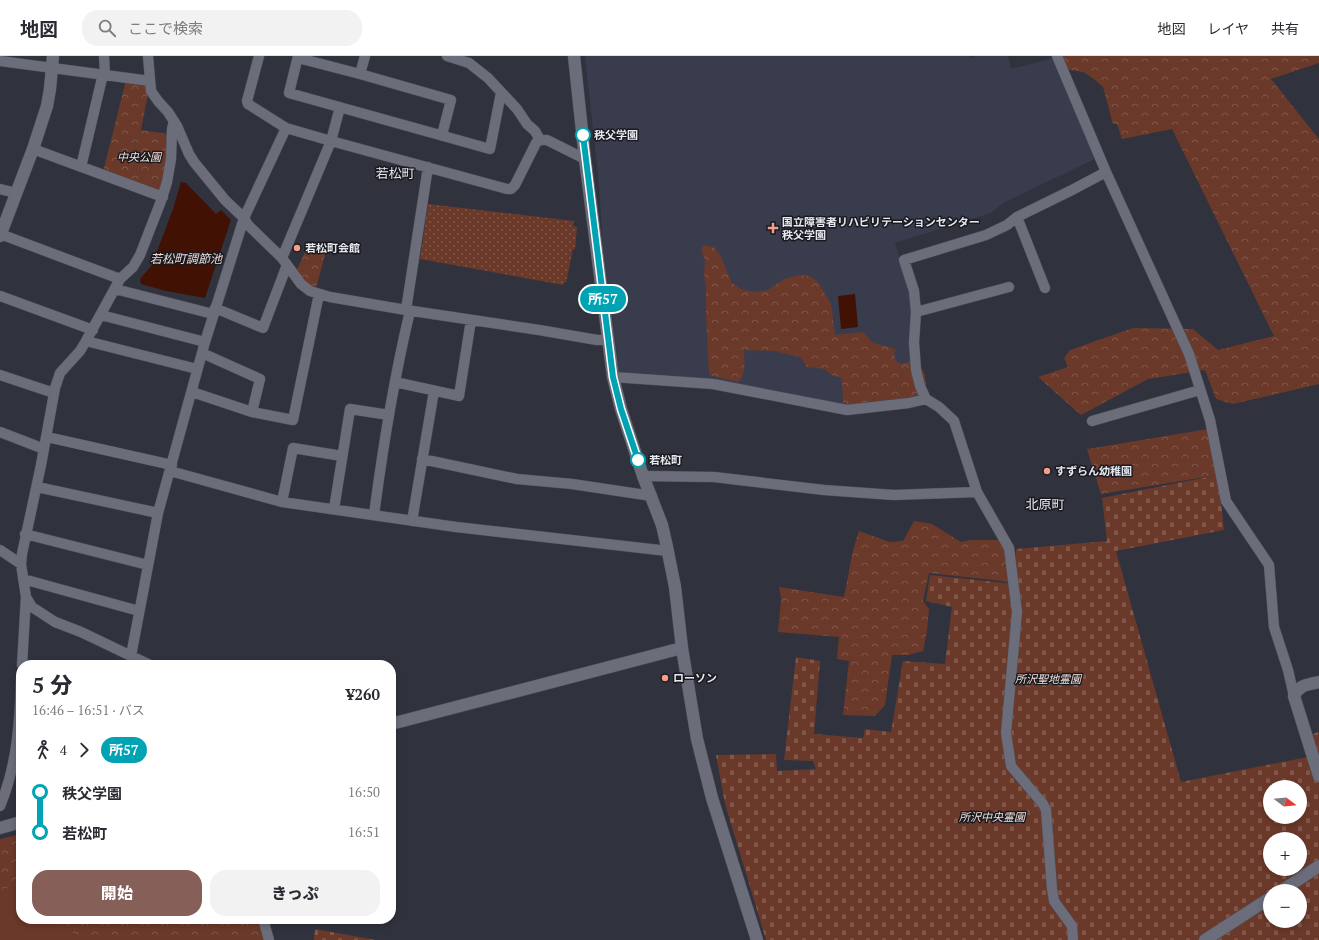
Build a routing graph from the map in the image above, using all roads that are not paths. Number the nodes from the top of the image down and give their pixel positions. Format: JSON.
{"nodes":[{"id":1,"x":104,"y":56,"type":"edge"},
{"id":2,"x":148,"y":56,"type":"edge"},
{"id":3,"x":259,"y":56,"type":"edge"},
{"id":4,"x":365,"y":56,"type":"edge"},
{"id":5,"x":447,"y":56,"type":"edge"},
{"id":6,"x":574,"y":56,"type":"edge"},
{"id":7,"x":1057,"y":56,"type":"edge"},
{"id":8,"x":298,"y":57,"type":"edge"},
{"id":9,"x":0,"y":61,"type":"edge"},
{"id":10,"x":53,"y":62,"type":"edge"},
{"id":11,"x":104,"y":74,"type":"junction"},
{"id":12,"x":360,"y":74,"type":"junction"},
{"id":13,"x":150,"y":81,"type":"junction"},
{"id":14,"x":501,"y":93,"type":"junction"},
{"id":15,"x":340,"y":107,"type":"junction"},
{"id":16,"x":174,"y":121,"type":"junction"},
{"id":17,"x":286,"y":128,"type":"junction"},
{"id":18,"x":442,"y":135,"type":"junction"},
{"id":19,"x":540,"y":140,"type":"junction"},
{"id":20,"x":331,"y":141,"type":"junction"},
{"id":21,"x":33,"y":149,"type":"junction"},
{"id":22,"x":585,"y":159,"type":"junction"},
{"id":23,"x":81,"y":167,"type":"junction"},
{"id":24,"x":428,"y":167,"type":"junction"},
{"id":25,"x":1106,"y":172,"type":"junction"},
{"id":26,"x":0,"y":189,"type":"edge"},
{"id":27,"x":16,"y":193,"type":"junction"},
{"id":28,"x":163,"y":197,"type":"junction"},
{"id":29,"x":1017,"y":217,"type":"junction"},
{"id":30,"x":244,"y":218,"type":"junction"},
{"id":31,"x":3,"y":222,"type":"edge"},
{"id":32,"x":0,"y":235,"type":"edge"},
{"id":33,"x":284,"y":262,"type":"junction"},
{"id":34,"x":120,"y":279,"type":"junction"},
{"id":35,"x":1009,"y":287,"type":"dead end"},
{"id":36,"x":1045,"y":288,"type":"dead end"},
{"id":37,"x":115,"y":289,"type":"junction"},
{"id":38,"x":319,"y":294,"type":"junction"},
{"id":39,"x":0,"y":296,"type":"edge"},
{"id":40,"x":214,"y":311,"type":"junction"},
{"id":41,"x":408,"y":311,"type":"junction"},
{"id":42,"x":916,"y":312,"type":"junction"},
{"id":43,"x":101,"y":316,"type":"junction"},
{"id":44,"x":471,"y":320,"type":"junction"},
{"id":45,"x":93,"y":330,"type":"junction"},
{"id":46,"x":608,"y":340,"type":"junction"},
{"id":47,"x":86,"y":341,"type":"junction"},
{"id":48,"x":204,"y":342,"type":"junction"},
{"id":49,"x":202,"y":353,"type":"junction"},
{"id":50,"x":198,"y":369,"type":"junction"},
{"id":51,"x":0,"y":375,"type":"edge"},
{"id":52,"x":613,"y":377,"type":"junction"},
{"id":53,"x":395,"y":382,"type":"junction"},
{"id":54,"x":1200,"y":390,"type":"junction"},
{"id":55,"x":434,"y":391,"type":"junction"},
{"id":56,"x":192,"y":392,"type":"junction"},
{"id":57,"x":54,"y":393,"type":"junction"},
{"id":58,"x":926,"y":399,"type":"junction"},
{"id":59,"x":252,"y":412,"type":"junction"},
{"id":60,"x":389,"y":415,"type":"junction"},
{"id":61,"x":1092,"y":421,"type":"dead end"},
{"id":62,"x":0,"y":432,"type":"edge"},
{"id":63,"x":47,"y":437,"type":"junction"},
{"id":64,"x":44,"y":449,"type":"junction"},
{"id":65,"x":342,"y":456,"type":"junction"},
{"id":66,"x":422,"y":459,"type":"junction"},
{"id":67,"x":171,"y":468,"type":"junction"},
{"id":68,"x":643,"y":476,"type":"junction"},
{"id":69,"x":37,"y":487,"type":"junction"},
{"id":70,"x":977,"y":492,"type":"junction"},
{"id":71,"x":652,"y":496,"type":"junction"},
{"id":72,"x":282,"y":502,"type":"junction"},
{"id":73,"x":334,"y":509,"type":"junction"},
{"id":74,"x":158,"y":513,"type":"junction"},
{"id":75,"x":374,"y":515,"type":"junction"},
{"id":76,"x":412,"y":521,"type":"junction"},
{"id":77,"x":25,"y":534,"type":"junction"},
{"id":78,"x":0,"y":550,"type":"edge"},
{"id":79,"x":668,"y":551,"type":"junction"},
{"id":80,"x":21,"y":564,"type":"junction"},
{"id":81,"x":148,"y":565,"type":"junction"},
{"id":82,"x":23,"y":579,"type":"junction"},
{"id":83,"x":26,"y":597,"type":"junction"},
{"id":84,"x":139,"y":611,"type":"junction"},
{"id":85,"x":682,"y":648,"type":"junction"},
{"id":86,"x":131,"y":656,"type":"junction"},
{"id":87,"x":22,"y":660,"type":"edge"},
{"id":88,"x":139,"y":660,"type":"edge"},
{"id":89,"x":1319,"y":682,"type":"edge"},
{"id":90,"x":1294,"y":696,"type":"junction"},
{"id":91,"x":396,"y":723,"type":"edge"},
{"id":92,"x":16,"y":746,"type":"edge"},
{"id":93,"x":1319,"y":776,"type":"edge"},
{"id":94,"x":0,"y":806,"type":"edge"},
{"id":95,"x":16,"y":823,"type":"edge"},
{"id":96,"x":0,"y":828,"type":"edge"},
{"id":97,"x":1319,"y":866,"type":"edge"},
{"id":98,"x":1292,"y":884,"type":"edge"},
{"id":99,"x":1263,"y":903,"type":"edge"},
{"id":100,"x":264,"y":924,"type":"edge"},
{"id":101,"x":269,"y":940,"type":"edge"},
{"id":102,"x":757,"y":940,"type":"edge"},
{"id":103,"x":1073,"y":940,"type":"edge"},
{"id":104,"x":1205,"y":940,"type":"edge"}],
"edges":[{"from":1,"to":11,"type":"street"},
{"from":2,"to":13,"type":"street"},
{"from":3,"to":17,"type":"street"},
{"from":4,"to":12,"type":"street"},
{"from":5,"to":14,"type":"street"},
{"from":6,"to":22,"type":"street"},
{"from":7,"to":25,"type":"street"},
{"from":8,"to":12,"type":"street"},
{"from":8,"to":15,"type":"street"},
{"from":9,"to":10,"type":"street"},
{"from":10,"to":11,"type":"street"},
{"from":10,"to":21,"type":"street"},
{"from":11,"to":13,"type":"street"},
{"from":11,"to":23,"type":"street"},
{"from":12,"to":18,"type":"street"},
{"from":13,"to":16,"type":"street"},
{"from":14,"to":18,"type":"street"},
{"from":14,"to":19,"type":"street"},
{"from":15,"to":18,"type":"street"},
{"from":15,"to":20,"type":"street"},
{"from":16,"to":28,"type":"street"},
{"from":16,"to":30,"type":"street"},
{"from":17,"to":20,"type":"street"},
{"from":17,"to":30,"type":"street"},
{"from":19,"to":22,"type":"street"},
{"from":19,"to":24,"type":"street"},
{"from":20,"to":24,"type":"street"},
{"from":20,"to":33,"type":"street"},
{"from":21,"to":23,"type":"street"},
{"from":21,"to":27,"type":"street"},
{"from":22,"to":46,"type":"street"},
{"from":23,"to":28,"type":"street"},
{"from":24,"to":41,"type":"street"},
{"from":25,"to":29,"type":"street"},
{"from":25,"to":54,"type":"street"},
{"from":26,"to":27,"type":"street"},
{"from":27,"to":31,"type":"street"},
{"from":28,"to":34,"type":"street"},
{"from":29,"to":36,"type":"street"},
{"from":29,"to":42,"type":"street"},
{"from":30,"to":33,"type":"street"},
{"from":30,"to":40,"type":"street"},
{"from":31,"to":32,"type":"street"},
{"from":32,"to":34,"type":"street"},
{"from":33,"to":38,"type":"street"},
{"from":33,"to":40,"type":"street"},
{"from":34,"to":37,"type":"street"},
{"from":35,"to":42,"type":"street"},
{"from":37,"to":40,"type":"street"},
{"from":37,"to":43,"type":"street"},
{"from":38,"to":41,"type":"street"},
{"from":38,"to":59,"type":"street"},
{"from":39,"to":45,"type":"street"},
{"from":40,"to":48,"type":"street"},
{"from":41,"to":44,"type":"street"},
{"from":41,"to":53,"type":"street"},
{"from":42,"to":58,"type":"street"},
{"from":43,"to":45,"type":"street"},
{"from":43,"to":48,"type":"street"},
{"from":44,"to":46,"type":"street"},
{"from":44,"to":55,"type":"street"},
{"from":45,"to":47,"type":"street"},
{"from":46,"to":52,"type":"street"},
{"from":47,"to":50,"type":"street"},
{"from":47,"to":57,"type":"street"},
{"from":48,"to":49,"type":"street"},
{"from":49,"to":50,"type":"street"},
{"from":49,"to":59,"type":"street"},
{"from":50,"to":56,"type":"street"},
{"from":51,"to":57,"type":"street"},
{"from":52,"to":58,"type":"street"},
{"from":52,"to":68,"type":"street"},
{"from":53,"to":55,"type":"street"},
{"from":53,"to":60,"type":"street"},
{"from":54,"to":61,"type":"street"},
{"from":54,"to":90,"type":"street"},
{"from":55,"to":66,"type":"street"},
{"from":56,"to":59,"type":"street"},
{"from":56,"to":67,"type":"street"},
{"from":57,"to":63,"type":"street"},
{"from":58,"to":70,"type":"street"},
{"from":60,"to":65,"type":"street"},
{"from":60,"to":75,"type":"street"},
{"from":62,"to":64,"type":"street"},
{"from":63,"to":64,"type":"street"},
{"from":63,"to":67,"type":"street"},
{"from":64,"to":69,"type":"street"},
{"from":65,"to":72,"type":"street"},
{"from":65,"to":73,"type":"street"},
{"from":66,"to":71,"type":"street"},
{"from":66,"to":76,"type":"street"},
{"from":67,"to":72,"type":"street"},
{"from":67,"to":74,"type":"street"},
{"from":68,"to":70,"type":"street"},
{"from":68,"to":71,"type":"street"},
{"from":69,"to":74,"type":"street"},
{"from":69,"to":77,"type":"street"},
{"from":70,"to":103,"type":"street"},
{"from":71,"to":79,"type":"street"},
{"from":72,"to":73,"type":"street"},
{"from":73,"to":75,"type":"street"},
{"from":74,"to":81,"type":"street"},
{"from":75,"to":76,"type":"street"},
{"from":76,"to":79,"type":"street"},
{"from":77,"to":80,"type":"street"},
{"from":77,"to":81,"type":"street"},
{"from":78,"to":80,"type":"street"},
{"from":79,"to":85,"type":"street"},
{"from":80,"to":82,"type":"street"},
{"from":81,"to":84,"type":"street"},
{"from":82,"to":83,"type":"street"},
{"from":82,"to":84,"type":"street"},
{"from":83,"to":86,"type":"street"},
{"from":83,"to":87,"type":"street"},
{"from":84,"to":86,"type":"street"},
{"from":85,"to":91,"type":"street"},
{"from":85,"to":102,"type":"street"},
{"from":86,"to":88,"type":"street"},
{"from":89,"to":90,"type":"street"},
{"from":90,"to":93,"type":"street"},
{"from":92,"to":94,"type":"street"},
{"from":95,"to":96,"type":"street"},
{"from":97,"to":98,"type":"street"},
{"from":99,"to":104,"type":"street"},
{"from":100,"to":101,"type":"street"}]}
